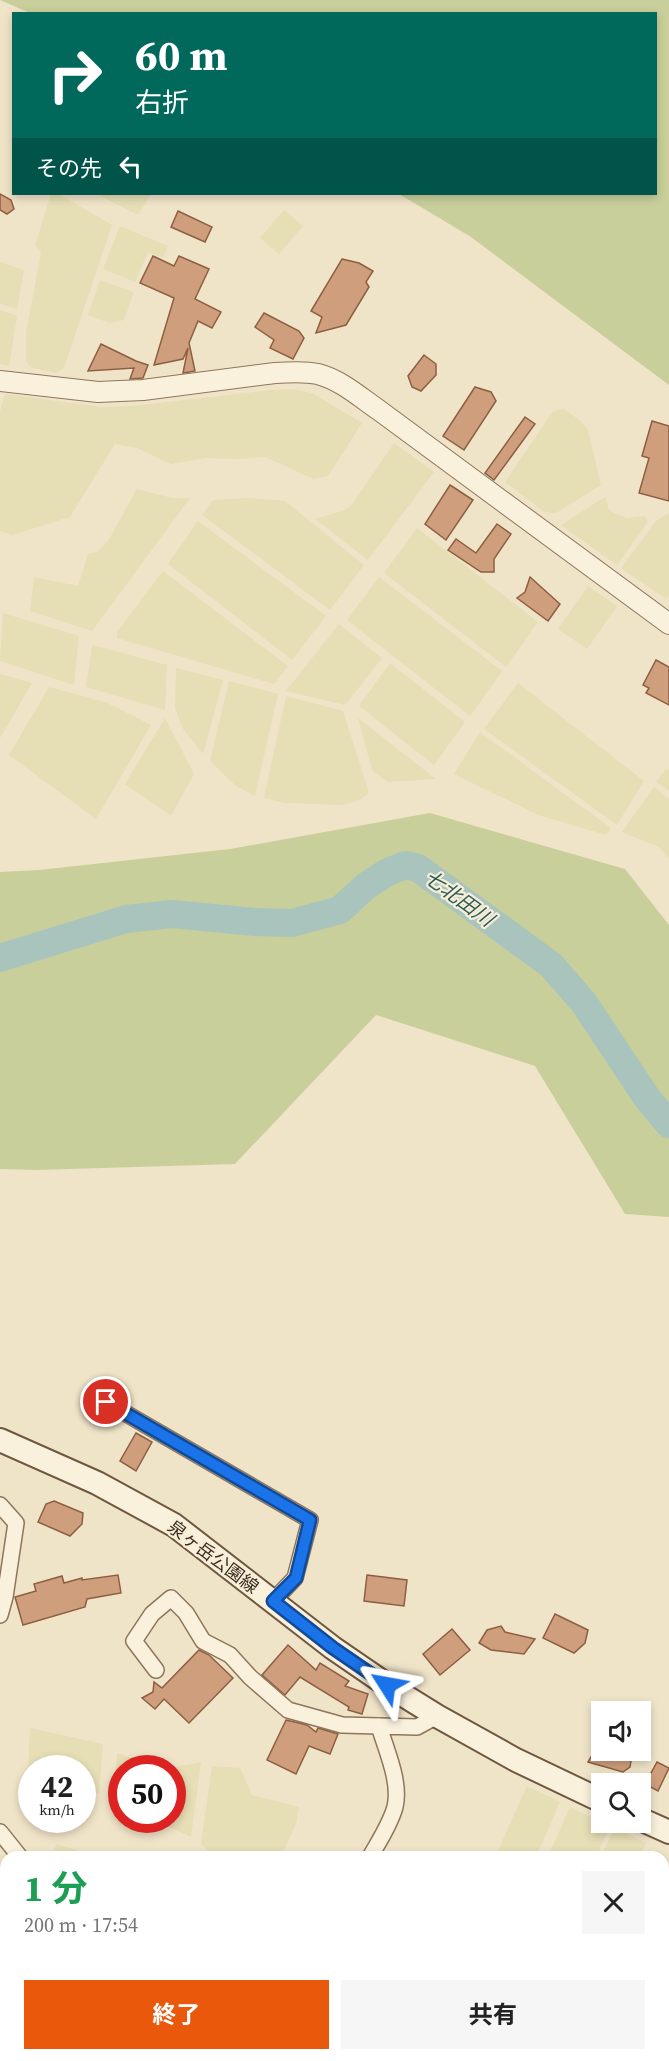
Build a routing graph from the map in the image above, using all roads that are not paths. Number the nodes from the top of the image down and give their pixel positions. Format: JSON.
{"nodes":[{"id":1,"x":0,"y":381,"type":"edge"},
{"id":2,"x":669,"y":624,"type":"edge"},
{"id":3,"x":106,"y":1402,"type":"dead end"},
{"id":4,"x":0,"y":1440,"type":"edge"},
{"id":5,"x":0,"y":1505,"type":"edge"},
{"id":6,"x":273,"y":1601,"type":"junction"},
{"id":7,"x":0,"y":1615,"type":"edge"},
{"id":8,"x":156,"y":1670,"type":"dead end"},
{"id":9,"x":437,"y":1716,"type":"junction"},
{"id":10,"x":379,"y":1726,"type":"junction"},
{"id":11,"x":591,"y":1796,"type":"edge"},
{"id":12,"x":651,"y":1824,"type":"edge"},
{"id":13,"x":0,"y":1832,"type":"edge"},
{"id":14,"x":669,"y":1832,"type":"edge"},
{"id":15,"x":15,"y":1851,"type":"edge"},
{"id":16,"x":373,"y":1851,"type":"edge"}],
"edges":[{"from":1,"to":2,"type":"street"},
{"from":3,"to":6,"type":"street"},
{"from":4,"to":6,"type":"main road","name":"泉ヶ岳公園線"},
{"from":5,"to":7,"type":"street"},
{"from":6,"to":9,"type":"main road","name":"泉ヶ岳公園線"},
{"from":8,"to":10,"type":"street"},
{"from":9,"to":10,"type":"street"},
{"from":9,"to":11,"type":"main road","name":"泉ヶ岳公園線"},
{"from":10,"to":16,"type":"street"},
{"from":12,"to":14,"type":"main road"},
{"from":13,"to":15,"type":"street"}]}
